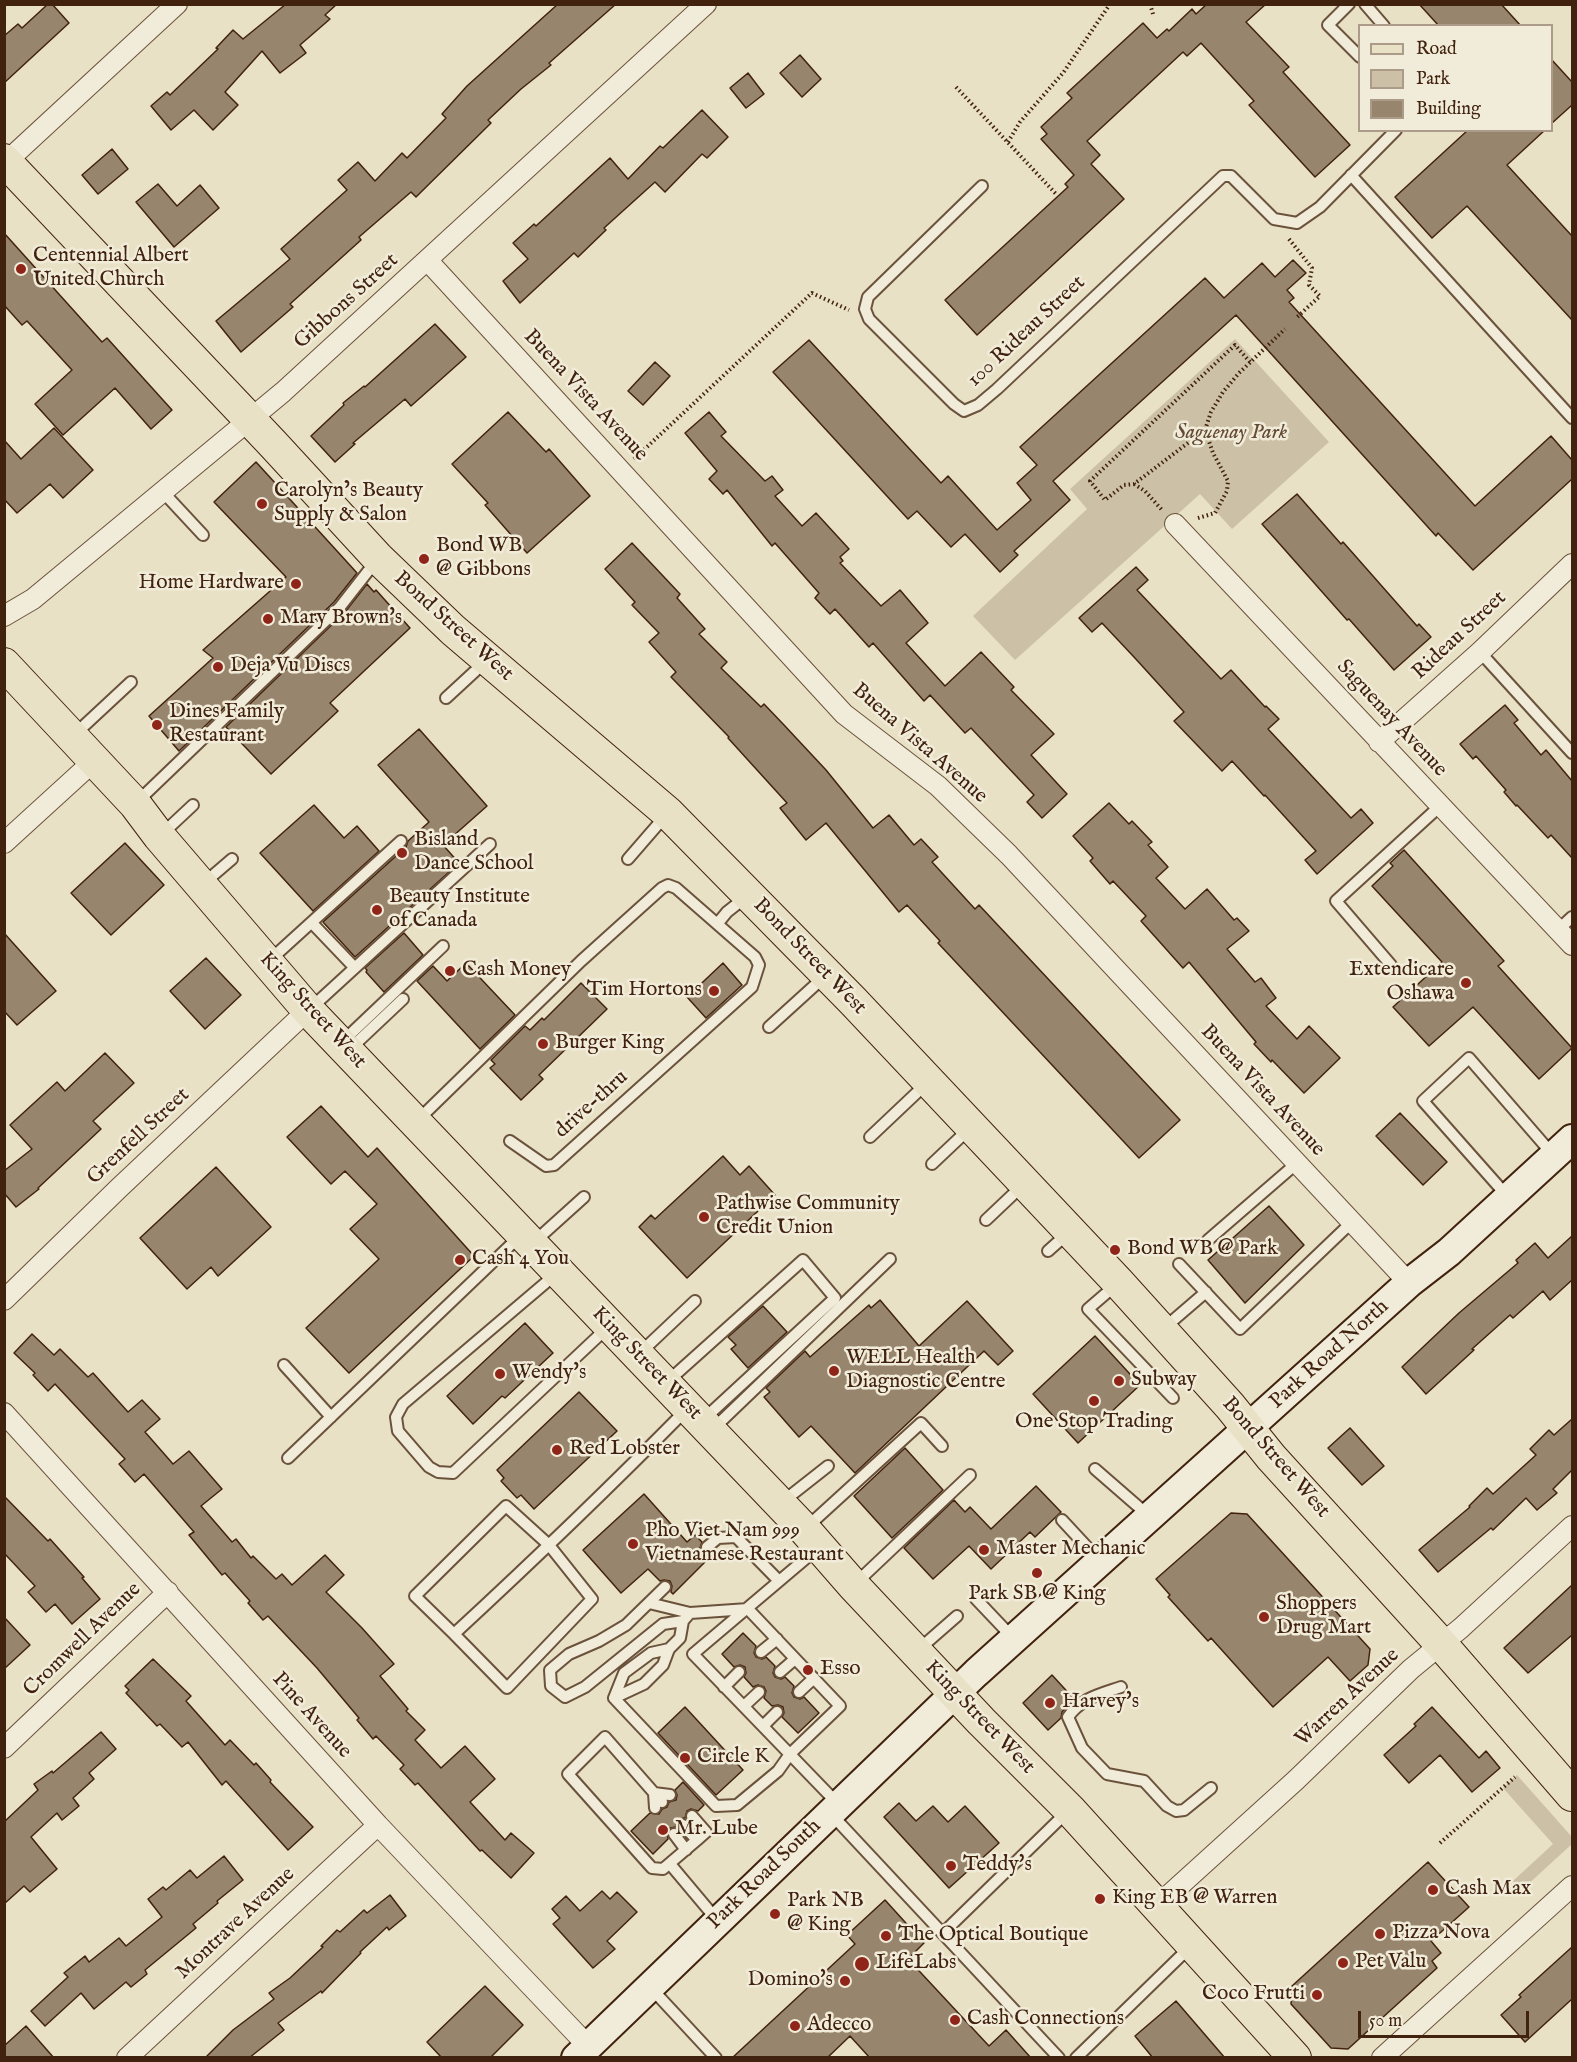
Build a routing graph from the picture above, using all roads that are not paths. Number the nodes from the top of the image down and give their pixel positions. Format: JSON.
{"nodes":[{"id":1,"x":177,"y":4,"type":"edge"},
{"id":2,"x":706,"y":4,"type":"edge"},
{"id":3,"x":1349,"y":4,"type":"edge"},
{"id":4,"x":1365,"y":4,"type":"edge"},
{"id":5,"x":1382,"y":24,"type":"edge"},
{"id":6,"x":1358,"y":56,"type":"edge"},
{"id":7,"x":1394,"y":132,"type":"edge"},
{"id":8,"x":5,"y":161,"type":"edge"},
{"id":9,"x":1351,"y":175,"type":"junction"},
{"id":10,"x":982,"y":186,"type":"dead end"},
{"id":11,"x":428,"y":261,"type":"junction"},
{"id":12,"x":1572,"y":418,"type":"edge"},
{"id":13,"x":250,"y":420,"type":"junction"},
{"id":14,"x":163,"y":492,"type":"junction"},
{"id":15,"x":1175,"y":524,"type":"road end"},
{"id":16,"x":203,"y":535,"type":"dead end"},
{"id":17,"x":378,"y":558,"type":"junction"},
{"id":18,"x":1572,"y":564,"type":"edge"},
{"id":19,"x":4,"y":616,"type":"edge"},
{"id":20,"x":1480,"y":652,"type":"junction"},
{"id":21,"x":487,"y":660,"type":"junction"},
{"id":22,"x":4,"y":664,"type":"edge"},
{"id":23,"x":131,"y":682,"type":"dead end"},
{"id":24,"x":446,"y":698,"type":"dead end"},
{"id":25,"x":72,"y":736,"type":"junction"},
{"id":26,"x":1379,"y":742,"type":"junction"},
{"id":27,"x":1572,"y":753,"type":"edge"},
{"id":28,"x":94,"y":760,"type":"junction"},
{"id":29,"x":135,"y":804,"type":"junction"},
{"id":30,"x":193,"y":805,"type":"dead end"},
{"id":31,"x":1440,"y":806,"type":"junction"},
{"id":32,"x":668,"y":813,"type":"junction"},
{"id":33,"x":159,"y":836,"type":"junction"},
{"id":34,"x":401,"y":841,"type":"dead end"},
{"id":35,"x":4,"y":843,"type":"edge"},
{"id":36,"x":490,"y":844,"type":"dead end"},
{"id":37,"x":232,"y":859,"type":"dead end"},
{"id":38,"x":628,"y":859,"type":"dead end"},
{"id":39,"x":202,"y":885,"type":"junction"},
{"id":40,"x":749,"y":895,"type":"junction"},
{"id":41,"x":312,"y":923,"type":"junction"},
{"id":42,"x":717,"y":923,"type":"junction"},
{"id":43,"x":1565,"y":923,"type":"edge"},
{"id":44,"x":1572,"y":945,"type":"edge"},
{"id":45,"x":443,"y":946,"type":"dead end"},
{"id":46,"x":267,"y":962,"type":"junction"},
{"id":47,"x":1391,"y":965,"type":"dead end"},
{"id":48,"x":354,"y":967,"type":"junction"},
{"id":49,"x":826,"y":974,"type":"junction"},
{"id":50,"x":403,"y":999,"type":"dead end"},
{"id":51,"x":308,"y":1010,"type":"junction"},
{"id":52,"x":770,"y":1027,"type":"dead end"},
{"id":53,"x":344,"y":1047,"type":"junction"},
{"id":54,"x":929,"y":1082,"type":"junction"},
{"id":55,"x":416,"y":1122,"type":"junction"},
{"id":56,"x":971,"y":1127,"type":"junction"},
{"id":57,"x":870,"y":1137,"type":"dead end"},
{"id":58,"x":510,"y":1141,"type":"dead end"},
{"id":59,"x":1563,"y":1147,"type":"edge"},
{"id":60,"x":1297,"y":1163,"type":"junction"},
{"id":61,"x":932,"y":1164,"type":"dead end"},
{"id":62,"x":1024,"y":1184,"type":"junction"},
{"id":63,"x":584,"y":1197,"type":"dead end"},
{"id":64,"x":1508,"y":1197,"type":"junction"},
{"id":65,"x":986,"y":1220,"type":"dead end"},
{"id":66,"x":1352,"y":1222,"type":"junction"},
{"id":67,"x":527,"y":1239,"type":"junction"},
{"id":68,"x":1208,"y":1240,"type":"dead end"},
{"id":69,"x":891,"y":1259,"type":"dead end"},
{"id":70,"x":1179,"y":1264,"type":"dead end"},
{"id":71,"x":559,"y":1272,"type":"junction"},
{"id":72,"x":1119,"y":1282,"type":"junction"},
{"id":73,"x":1409,"y":1283,"type":"junction"},
{"id":74,"x":1206,"y":1292,"type":"junction"},
{"id":75,"x":4,"y":1300,"type":"edge"},
{"id":76,"x":695,"y":1301,"type":"dead end"},
{"id":77,"x":610,"y":1326,"type":"junction"},
{"id":78,"x":1162,"y":1330,"type":"junction"},
{"id":79,"x":638,"y":1355,"type":"junction"},
{"id":80,"x":284,"y":1365,"type":"dead end"},
{"id":81,"x":665,"y":1384,"type":"junction"},
{"id":82,"x":1173,"y":1398,"type":"dead end"},
{"id":83,"x":4,"y":1413,"type":"edge"},
{"id":84,"x":331,"y":1418,"type":"junction"},
{"id":85,"x":700,"y":1420,"type":"junction"},
{"id":86,"x":1248,"y":1428,"type":"junction"},
{"id":87,"x":942,"y":1446,"type":"dead end"},
{"id":88,"x":288,"y":1458,"type":"dead end"},
{"id":89,"x":828,"y":1466,"type":"dead end"},
{"id":90,"x":1095,"y":1469,"type":"dead end"},
{"id":91,"x":970,"y":1475,"type":"dead end"},
{"id":92,"x":780,"y":1504,"type":"junction"},
{"id":93,"x":1150,"y":1517,"type":"junction"},
{"id":94,"x":1062,"y":1520,"type":"dead end"},
{"id":95,"x":1572,"y":1526,"type":"edge"},
{"id":96,"x":812,"y":1538,"type":"junction"},
{"id":97,"x":549,"y":1545,"type":"junction"},
{"id":98,"x":707,"y":1547,"type":"dead end"},
{"id":99,"x":1101,"y":1561,"type":"junction"},
{"id":100,"x":779,"y":1581,"type":"junction"},
{"id":101,"x":853,"y":1585,"type":"junction"},
{"id":102,"x":665,"y":1587,"type":"dead end"},
{"id":103,"x":168,"y":1593,"type":"junction"},
{"id":104,"x":976,"y":1599,"type":"dead end"},
{"id":105,"x":649,"y":1603,"type":"junction"},
{"id":106,"x":748,"y":1609,"type":"junction"},
{"id":107,"x":957,"y":1616,"type":"dead end"},
{"id":108,"x":686,"y":1617,"type":"junction"},
{"id":109,"x":454,"y":1634,"type":"junction"},
{"id":110,"x":777,"y":1639,"type":"junction"},
{"id":111,"x":1014,"y":1639,"type":"junction"},
{"id":112,"x":1442,"y":1645,"type":"junction"},
{"id":113,"x":669,"y":1649,"type":"junction"},
{"id":114,"x":761,"y":1652,"type":"dead end"},
{"id":115,"x":916,"y":1652,"type":"junction"},
{"id":116,"x":795,"y":1659,"type":"junction"},
{"id":117,"x":739,"y":1672,"type":"dead end"},
{"id":118,"x":780,"y":1672,"type":"dead end"},
{"id":119,"x":814,"y":1678,"type":"junction"},
{"id":120,"x":724,"y":1687,"type":"junction"},
{"id":121,"x":1121,"y":1687,"type":"dead end"},
{"id":122,"x":759,"y":1692,"type":"dead end"},
{"id":123,"x":799,"y":1692,"type":"dead end"},
{"id":124,"x":956,"y":1694,"type":"junction"},
{"id":125,"x":615,"y":1698,"type":"junction"},
{"id":126,"x":744,"y":1707,"type":"junction"},
{"id":127,"x":777,"y":1712,"type":"dead end"},
{"id":128,"x":763,"y":1726,"type":"junction"},
{"id":129,"x":4,"y":1748,"type":"edge"},
{"id":130,"x":790,"y":1754,"type":"junction"},
{"id":131,"x":1211,"y":1788,"type":"dead end"},
{"id":132,"x":1572,"y":1795,"type":"edge"},
{"id":133,"x":663,"y":1801,"type":"dead end"},
{"id":134,"x":834,"y":1808,"type":"junction"},
{"id":135,"x":1070,"y":1810,"type":"junction"},
{"id":136,"x":692,"y":1816,"type":"dead end"},
{"id":137,"x":378,"y":1825,"type":"junction"},
{"id":138,"x":683,"y":1825,"type":"dead end"},
{"id":139,"x":674,"y":1834,"type":"dead end"},
{"id":140,"x":697,"y":1840,"type":"junction"},
{"id":141,"x":686,"y":1850,"type":"junction"},
{"id":142,"x":670,"y":1864,"type":"junction"},
{"id":143,"x":1572,"y":1886,"type":"edge"},
{"id":144,"x":1157,"y":1906,"type":"junction"},
{"id":145,"x":717,"y":1920,"type":"junction"},
{"id":146,"x":943,"y":1933,"type":"junction"},
{"id":147,"x":1193,"y":1945,"type":"junction"},
{"id":148,"x":649,"y":1985,"type":"junction"},
{"id":149,"x":582,"y":2052,"type":"edge"},
{"id":150,"x":127,"y":2058,"type":"edge"},
{"id":151,"x":716,"y":2058,"type":"edge"},
{"id":152,"x":1059,"y":2058,"type":"edge"},
{"id":153,"x":1076,"y":2058,"type":"edge"},
{"id":154,"x":1295,"y":2058,"type":"edge"},
{"id":155,"x":1382,"y":2058,"type":"edge"}],
"edges":[{"from":1,"to":8,"type":"street"},
{"from":2,"to":11,"type":"street","name":"Gibbons Street"},
{"from":3,"to":6,"type":"lane"},
{"from":4,"to":5,"type":"lane"},
{"from":7,"to":9,"type":"lane"},
{"from":8,"to":13,"type":"main road","name":"Bond Street West"},
{"from":9,"to":10,"type":"lane","name":"100 Rideau Street"},
{"from":9,"to":12,"type":"lane"},
{"from":11,"to":13,"type":"street","name":"Gibbons Street"},
{"from":11,"to":60,"type":"street","name":"Buena Vista Avenue"},
{"from":13,"to":14,"type":"street","name":"Gibbons Street"},
{"from":13,"to":17,"type":"main road","name":"Bond Street West"},
{"from":14,"to":16,"type":"lane"},
{"from":14,"to":19,"type":"street","name":"Gibbons Street"},
{"from":15,"to":26,"type":"street","name":"Saguenay Avenue"},
{"from":17,"to":21,"type":"main road","name":"Bond Street West"},
{"from":17,"to":29,"type":"lane"},
{"from":18,"to":20,"type":"street","name":"Rideau Street"},
{"from":20,"to":26,"type":"street","name":"Rideau Street"},
{"from":20,"to":27,"type":"lane"},
{"from":21,"to":24,"type":"lane"},
{"from":21,"to":32,"type":"main road","name":"Bond Street West"},
{"from":22,"to":25,"type":"main road","name":"King Street West"},
{"from":23,"to":25,"type":"lane"},
{"from":25,"to":28,"type":"main road","name":"King Street West"},
{"from":26,"to":31,"type":"street","name":"Saguenay Avenue"},
{"from":28,"to":29,"type":"main road","name":"King Street West"},
{"from":28,"to":35,"type":"street"},
{"from":29,"to":33,"type":"main road","name":"King Street West"},
{"from":30,"to":33,"type":"lane"},
{"from":31,"to":43,"type":"street","name":"Saguenay Avenue"},
{"from":31,"to":47,"type":"lane"},
{"from":32,"to":38,"type":"lane"},
{"from":32,"to":40,"type":"main road","name":"Bond Street West"},
{"from":33,"to":39,"type":"main road","name":"King Street West"},
{"from":34,"to":41,"type":"lane"},
{"from":36,"to":48,"type":"lane"},
{"from":37,"to":39,"type":"lane"},
{"from":39,"to":46,"type":"main road","name":"King Street West"},
{"from":40,"to":42,"type":"lane"},
{"from":40,"to":49,"type":"main road","name":"Bond Street West"},
{"from":41,"to":46,"type":"lane"},
{"from":41,"to":48,"type":"lane"},
{"from":42,"to":55,"type":"lane"},
{"from":42,"to":58,"type":"lane","name":"drive-thru"},
{"from":43,"to":44,"type":"street","name":"Saguenay Avenue"},
{"from":45,"to":53,"type":"lane"},
{"from":46,"to":51,"type":"main road","name":"King Street West"},
{"from":48,"to":51,"type":"lane"},
{"from":49,"to":52,"type":"lane"},
{"from":49,"to":54,"type":"main road","name":"Bond Street West"},
{"from":50,"to":53,"type":"lane"},
{"from":51,"to":53,"type":"main road","name":"King Street West"},
{"from":51,"to":75,"type":"street","name":"Grenfell Street"},
{"from":53,"to":55,"type":"main road","name":"King Street West"},
{"from":54,"to":56,"type":"main road","name":"Bond Street West"},
{"from":54,"to":57,"type":"lane"},
{"from":55,"to":67,"type":"main road","name":"King Street West"},
{"from":56,"to":61,"type":"lane"},
{"from":56,"to":62,"type":"main road","name":"Bond Street West"},
{"from":59,"to":64,"type":"main road","name":"Park Road North"},
{"from":59,"to":64,"type":"lane"},
{"from":60,"to":66,"type":"street","name":"Buena Vista Avenue"},
{"from":60,"to":68,"type":"lane"},
{"from":62,"to":65,"type":"lane"},
{"from":62,"to":72,"type":"main road","name":"Bond Street West"},
{"from":63,"to":67,"type":"lane"},
{"from":64,"to":73,"type":"main road","name":"Park Road North"},
{"from":66,"to":73,"type":"street","name":"Buena Vista Avenue"},
{"from":66,"to":74,"type":"lane"},
{"from":67,"to":71,"type":"main road","name":"King Street West"},
{"from":67,"to":84,"type":"lane"},
{"from":69,"to":85,"type":"lane"},
{"from":70,"to":74,"type":"lane"},
{"from":71,"to":77,"type":"main road","name":"King Street West"},
{"from":71,"to":77,"type":"lane"},
{"from":72,"to":78,"type":"main road","name":"Bond Street West"},
{"from":72,"to":82,"type":"lane"},
{"from":73,"to":86,"type":"main road","name":"Park Road North"},
{"from":74,"to":78,"type":"lane"},
{"from":76,"to":79,"type":"lane"},
{"from":77,"to":79,"type":"main road","name":"King Street West"},
{"from":78,"to":86,"type":"main road","name":"Bond Street West"},
{"from":79,"to":81,"type":"main road","name":"King Street West"},
{"from":80,"to":84,"type":"lane"},
{"from":81,"to":85,"type":"main road","name":"King Street West"},
{"from":81,"to":85,"type":"lane"},
{"from":83,"to":103,"type":"street","name":"Pine Avenue"},
{"from":84,"to":88,"type":"lane"},
{"from":85,"to":92,"type":"main road","name":"King Street West"},
{"from":85,"to":97,"type":"lane"},
{"from":86,"to":93,"type":"main road","name":"Park Road North"},
{"from":86,"to":112,"type":"main road","name":"Bond Street West"},
{"from":87,"to":96,"type":"lane"},
{"from":89,"to":92,"type":"lane"},
{"from":90,"to":93,"type":"lane"},
{"from":91,"to":101,"type":"lane"},
{"from":92,"to":96,"type":"main road","name":"King Street West"},
{"from":93,"to":99,"type":"main road","name":"Park Road North"},
{"from":94,"to":99,"type":"lane"},
{"from":95,"to":112,"type":"street","name":"Warren Avenue"},
{"from":96,"to":100,"type":"lane"},
{"from":96,"to":101,"type":"main road","name":"King Street West"},
{"from":97,"to":109,"type":"lane"},
{"from":97,"to":109,"type":"lane"},
{"from":97,"to":109,"type":"lane"},
{"from":98,"to":100,"type":"lane"},
{"from":99,"to":111,"type":"main road","name":"Park Road North"},
{"from":100,"to":106,"type":"lane"},
{"from":101,"to":115,"type":"main road","name":"King Street West"},
{"from":102,"to":105,"type":"lane"},
{"from":103,"to":129,"type":"street","name":"Cromwell Avenue"},
{"from":103,"to":137,"type":"street","name":"Pine Avenue"},
{"from":104,"to":111,"type":"lane"},
{"from":105,"to":108,"type":"lane"},
{"from":105,"to":108,"type":"lane"},
{"from":106,"to":108,"type":"lane"},
{"from":106,"to":110,"type":"lane"},
{"from":106,"to":120,"type":"lane"},
{"from":107,"to":115,"type":"lane"},
{"from":108,"to":113,"type":"lane"},
{"from":110,"to":114,"type":"lane"},
{"from":110,"to":116,"type":"lane"},
{"from":111,"to":124,"type":"main road","name":"Park Road North"},
{"from":112,"to":132,"type":"main road","name":"Bond Street West"},
{"from":112,"to":144,"type":"street","name":"Warren Avenue"},
{"from":113,"to":125,"type":"lane"},
{"from":113,"to":125,"type":"lane"},
{"from":115,"to":124,"type":"main road","name":"King Street West"},
{"from":116,"to":118,"type":"lane"},
{"from":116,"to":119,"type":"lane"},
{"from":117,"to":120,"type":"lane"},
{"from":119,"to":123,"type":"lane"},
{"from":119,"to":130,"type":"lane"},
{"from":120,"to":126,"type":"lane"},
{"from":121,"to":131,"type":"lane"},
{"from":122,"to":126,"type":"lane"},
{"from":124,"to":134,"type":"main road","name":"Park Road South"},
{"from":124,"to":135,"type":"main road","name":"King Street West"},
{"from":125,"to":130,"type":"lane"},
{"from":126,"to":128,"type":"lane"},
{"from":127,"to":128,"type":"lane"},
{"from":128,"to":130,"type":"lane"},
{"from":130,"to":134,"type":"lane"},
{"from":133,"to":142,"type":"lane"},
{"from":134,"to":145,"type":"main road","name":"Park Road South"},
{"from":134,"to":146,"type":"lane"},
{"from":135,"to":144,"type":"main road","name":"King Street West"},
{"from":135,"to":146,"type":"lane"},
{"from":136,"to":140,"type":"lane"},
{"from":137,"to":149,"type":"street","name":"Pine Avenue"},
{"from":137,"to":150,"type":"street","name":"Montrave Avenue"},
{"from":138,"to":140,"type":"lane"},
{"from":139,"to":141,"type":"lane"},
{"from":140,"to":141,"type":"lane"},
{"from":141,"to":142,"type":"lane"},
{"from":142,"to":145,"type":"lane"},
{"from":143,"to":155,"type":"street"},
{"from":144,"to":147,"type":"main road","name":"King Street West"},
{"from":145,"to":148,"type":"main road","name":"Park Road South"},
{"from":146,"to":152,"type":"lane"},
{"from":147,"to":153,"type":"lane"},
{"from":147,"to":154,"type":"main road","name":"King Street West"},
{"from":148,"to":149,"type":"main road","name":"Park Road South"},
{"from":148,"to":151,"type":"lane"}]}
